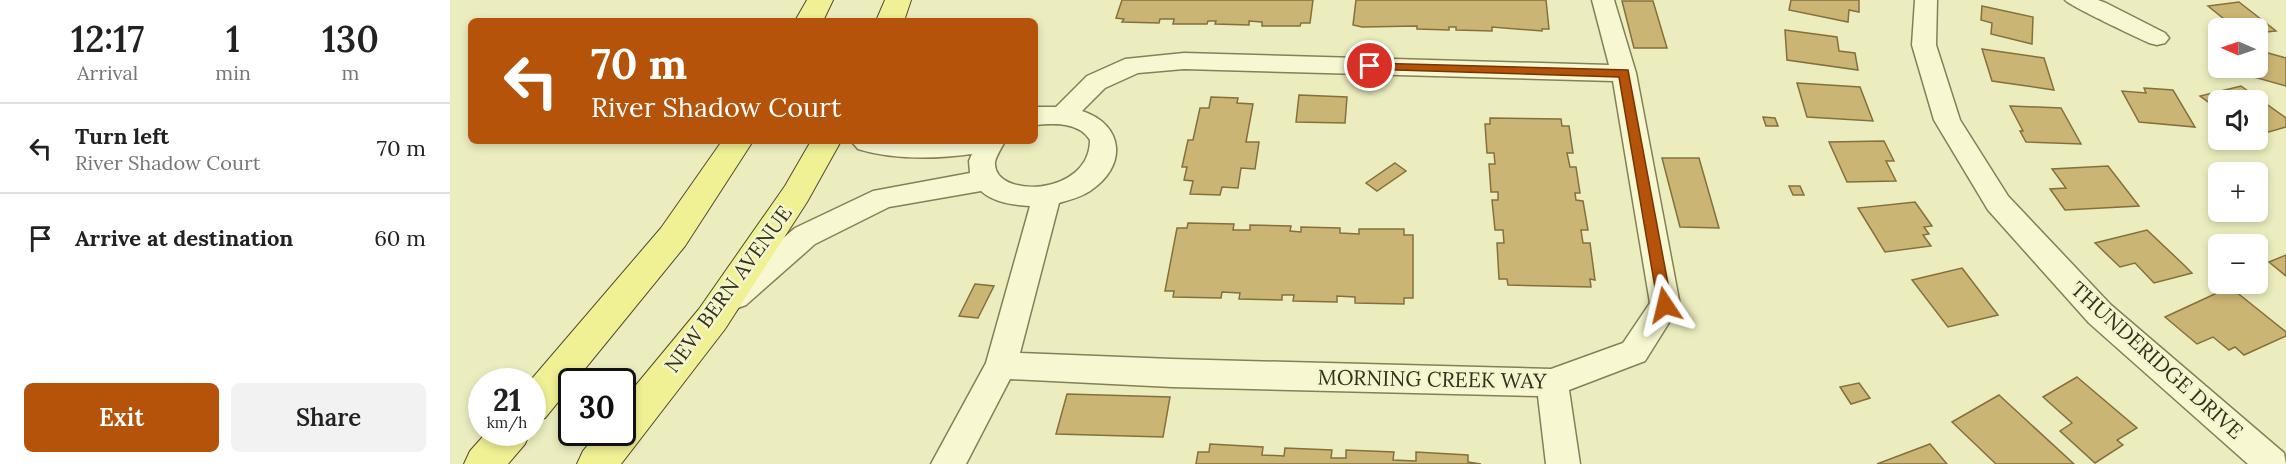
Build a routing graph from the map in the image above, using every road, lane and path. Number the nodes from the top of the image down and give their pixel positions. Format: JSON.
{"nodes":[{"id":1,"x":820,"y":0,"type":"edge"},
{"id":2,"x":898,"y":0,"type":"edge"},
{"id":3,"x":1603,"y":0,"type":"edge"},
{"id":4,"x":1926,"y":0,"type":"edge"},
{"id":5,"x":2076,"y":0,"type":"edge"},
{"id":6,"x":811,"y":18,"type":"edge"},
{"id":7,"x":891,"y":18,"type":"edge"},
{"id":8,"x":2157,"y":38,"type":"dead end"},
{"id":9,"x":1624,"y":73,"type":"junction"},
{"id":10,"x":1063,"y":115,"type":"junction"},
{"id":11,"x":1038,"y":116,"type":"edge"},
{"id":12,"x":736,"y":144,"type":"edge"},
{"id":13,"x":824,"y":144,"type":"edge"},
{"id":14,"x":873,"y":144,"type":"edge"},
{"id":15,"x":978,"y":144,"type":"edge"},
{"id":16,"x":990,"y":144,"type":"edge"},
{"id":17,"x":987,"y":180,"type":"junction"},
{"id":18,"x":1047,"y":197,"type":"junction"},
{"id":19,"x":712,"y":319,"type":"junction"},
{"id":20,"x":1001,"y":365,"type":"junction"},
{"id":21,"x":1552,"y":383,"type":"junction"},
{"id":22,"x":546,"y":389,"type":"edge"},
{"id":23,"x":636,"y":414,"type":"edge"},
{"id":24,"x":499,"y":446,"type":"edge"},
{"id":25,"x":611,"y":446,"type":"edge"},
{"id":26,"x":2268,"y":457,"type":"edge"},
{"id":27,"x":484,"y":464,"type":"edge"},
{"id":28,"x":597,"y":464,"type":"edge"},
{"id":29,"x":948,"y":464,"type":"edge"},
{"id":30,"x":1563,"y":464,"type":"edge"}],
"edges":[{"from":1,"to":6,"type":"main road"},
{"from":2,"to":7,"type":"main road"},
{"from":3,"to":9,"type":"street","name":"MORNING CREEK WAY"},
{"from":4,"to":26,"type":"street","name":"THUNDERIDGE DRIVE"},
{"from":5,"to":8,"type":"street"},
{"from":9,"to":10,"type":"street"},
{"from":9,"to":21,"type":"street","name":"MORNING CREEK WAY"},
{"from":10,"to":11,"type":"street"},
{"from":10,"to":18,"type":"street"},
{"from":12,"to":22,"type":"main road"},
{"from":13,"to":19,"type":"main road","name":"NEW BERN AVENUE"},
{"from":14,"to":15,"type":"street"},
{"from":16,"to":17,"type":"street"},
{"from":17,"to":18,"type":"street"},
{"from":17,"to":19,"type":"street"},
{"from":18,"to":20,"type":"street"},
{"from":19,"to":23,"type":"main road","name":"NEW BERN AVENUE"},
{"from":20,"to":21,"type":"street","name":"MORNING CREEK WAY"},
{"from":20,"to":29,"type":"street"},
{"from":21,"to":30,"type":"street"},
{"from":24,"to":27,"type":"main road"},
{"from":25,"to":28,"type":"main road","name":"NEW BERN AVENUE"}]}
